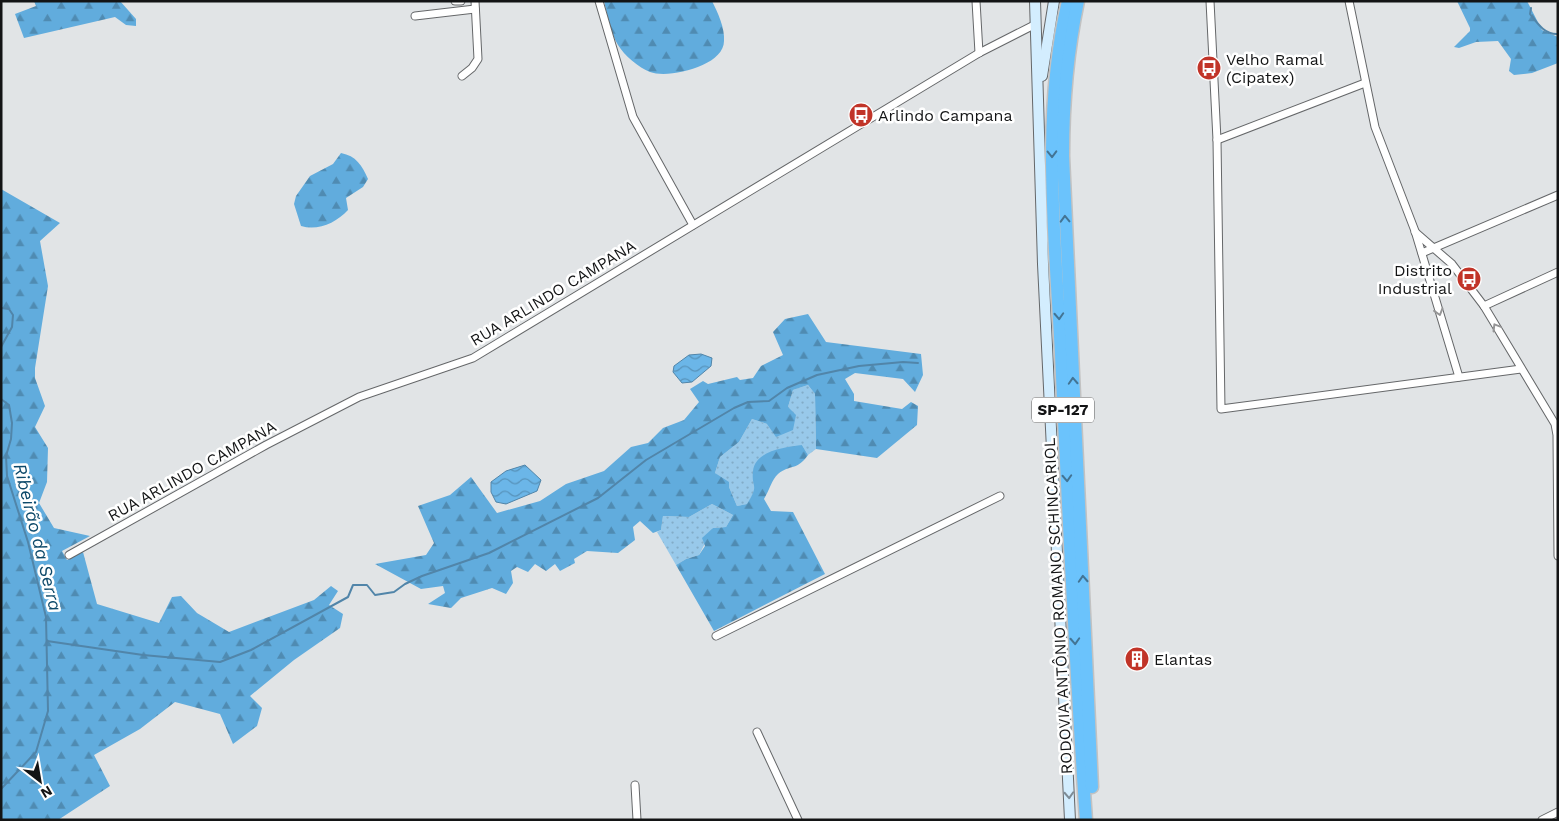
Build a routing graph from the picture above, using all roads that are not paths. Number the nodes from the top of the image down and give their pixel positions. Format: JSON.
{"nodes":[{"id":1,"x":455,"y":1,"type":"edge"},
{"id":2,"x":461,"y":1,"type":"edge"},
{"id":3,"x":599,"y":1,"type":"edge"},
{"id":4,"x":976,"y":1,"type":"edge"},
{"id":5,"x":1035,"y":1,"type":"edge"},
{"id":6,"x":1054,"y":1,"type":"edge"},
{"id":7,"x":1068,"y":1,"type":"edge"},
{"id":8,"x":1078,"y":1,"type":"edge"},
{"id":9,"x":1210,"y":1,"type":"edge"},
{"id":10,"x":1349,"y":1,"type":"edge"},
{"id":11,"x":475,"y":5,"type":"edge"},
{"id":12,"x":415,"y":16,"type":"dead end"},
{"id":13,"x":1036,"y":24,"type":"junction"},
{"id":14,"x":979,"y":53,"type":"junction"},
{"id":15,"x":462,"y":76,"type":"dead end"},
{"id":16,"x":1366,"y":83,"type":"junction"},
{"id":17,"x":1038,"y":99,"type":"junction"},
{"id":18,"x":1217,"y":140,"type":"junction"},
{"id":19,"x":1558,"y":195,"type":"edge"},
{"id":20,"x":693,"y":225,"type":"junction"},
{"id":21,"x":1415,"y":231,"type":"junction"},
{"id":22,"x":1435,"y":248,"type":"junction"},
{"id":23,"x":1422,"y":253,"type":"junction"},
{"id":24,"x":1558,"y":272,"type":"edge"},
{"id":25,"x":1484,"y":306,"type":"junction"},
{"id":26,"x":1521,"y":369,"type":"junction"},
{"id":27,"x":1459,"y":378,"type":"junction"},
{"id":28,"x":1000,"y":496,"type":"dead end"},
{"id":29,"x":69,"y":555,"type":"dead end"},
{"id":30,"x":1558,"y":556,"type":"edge"},
{"id":31,"x":716,"y":636,"type":"dead end"},
{"id":32,"x":757,"y":732,"type":"dead end"},
{"id":33,"x":635,"y":785,"type":"dead end"},
{"id":34,"x":1558,"y":812,"type":"edge"},
{"id":35,"x":637,"y":820,"type":"edge"},
{"id":36,"x":798,"y":820,"type":"edge"},
{"id":37,"x":1070,"y":820,"type":"edge"},
{"id":38,"x":1086,"y":820,"type":"edge"},
{"id":39,"x":1094,"y":820,"type":"edge"},
{"id":40,"x":1542,"y":820,"type":"edge"}],
"edges":[{"from":1,"to":2,"type":"street"},
{"from":3,"to":20,"type":"street"},
{"from":4,"to":14,"type":"street"},
{"from":5,"to":13,"type":"street"},
{"from":6,"to":17,"type":"street"},
{"from":7,"to":38,"type":"highway","name":"RODOVIA ANTÔNIO ROMANO SCHINCARIOL","number":"SP-127","one_way":true},
{"from":39,"to":8,"type":"highway","name":"RODOVIA ANTÔNIO ROMANO SCHINCARIOL","number":"SP-127","one_way":true},
{"from":9,"to":18,"type":"street"},
{"from":10,"to":16,"type":"street"},
{"from":11,"to":12,"type":"street"},
{"from":11,"to":15,"type":"street"},
{"from":13,"to":14,"type":"street","name":"RUA ARLINDO CAMPANA"},
{"from":13,"to":17,"type":"street"},
{"from":14,"to":20,"type":"street","name":"RUA ARLINDO CAMPANA"},
{"from":16,"to":18,"type":"street"},
{"from":16,"to":21,"type":"street"},
{"from":17,"to":37,"type":"street","one_way":true},
{"from":18,"to":27,"type":"street"},
{"from":19,"to":22,"type":"street"},
{"from":20,"to":29,"type":"street","name":"RUA ARLINDO CAMPANA"},
{"from":21,"to":22,"type":"street"},
{"from":21,"to":23,"type":"street"},
{"from":22,"to":23,"type":"street"},
{"from":22,"to":25,"type":"street"},
{"from":23,"to":27,"type":"street","one_way":true},
{"from":24,"to":25,"type":"street"},
{"from":26,"to":25,"type":"street","one_way":true},
{"from":26,"to":27,"type":"street"},
{"from":26,"to":30,"type":"street"},
{"from":28,"to":31,"type":"street"},
{"from":32,"to":36,"type":"street"},
{"from":33,"to":35,"type":"street"},
{"from":34,"to":40,"type":"street"}]}
